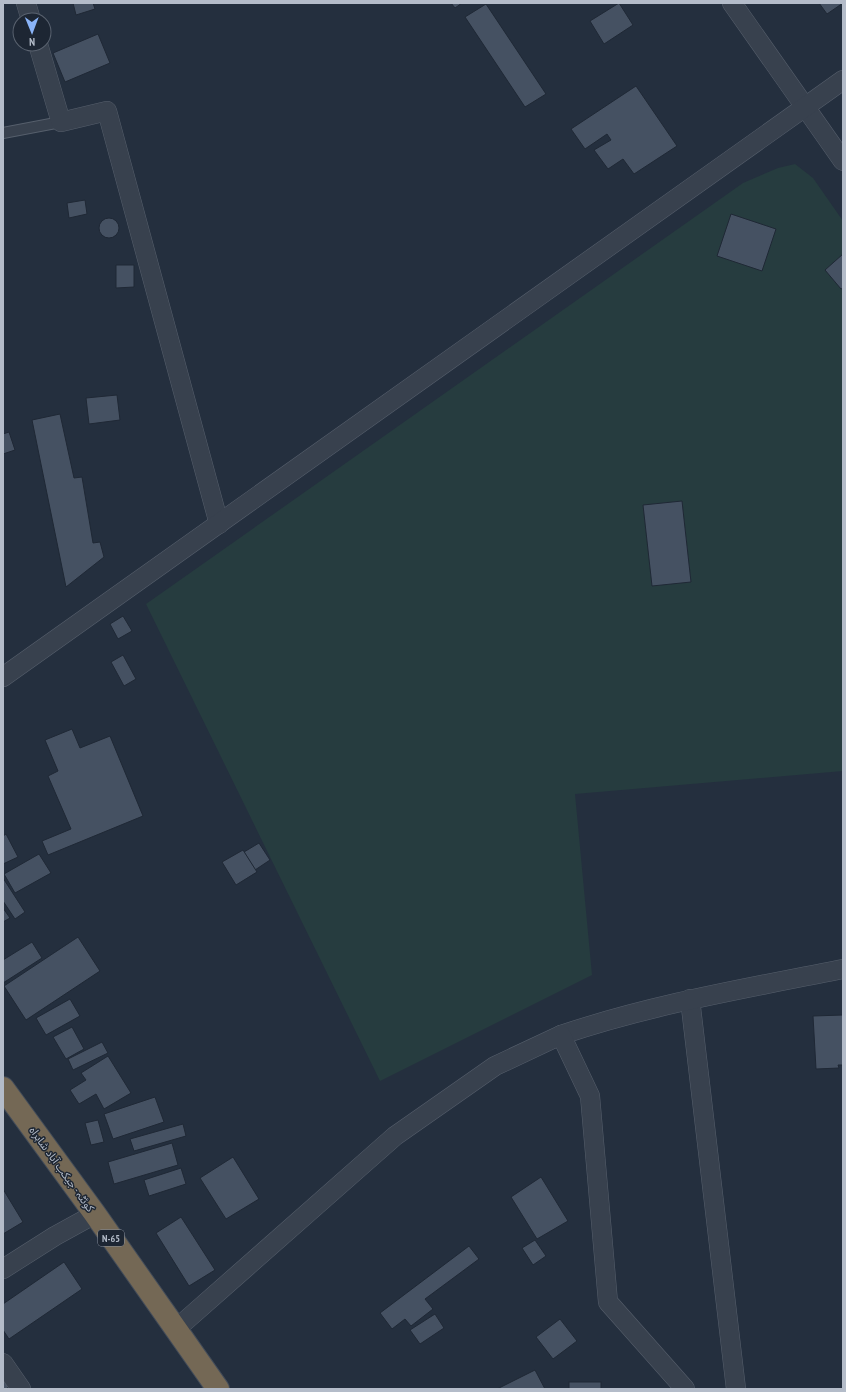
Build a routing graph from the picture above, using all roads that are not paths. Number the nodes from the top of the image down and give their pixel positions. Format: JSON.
{"nodes":[{"id":1,"x":732,"y":3,"type":"edge"},
{"id":2,"x":40,"y":52,"type":"edge"},
{"id":3,"x":843,"y":80,"type":"edge"},
{"id":4,"x":805,"y":108,"type":"junction"},
{"id":5,"x":61,"y":122,"type":"junction"},
{"id":6,"x":3,"y":134,"type":"edge"},
{"id":7,"x":843,"y":161,"type":"edge"},
{"id":8,"x":219,"y":524,"type":"junction"},
{"id":9,"x":3,"y":677,"type":"edge"},
{"id":10,"x":843,"y":969,"type":"edge"},
{"id":11,"x":690,"y":999,"type":"junction"},
{"id":12,"x":561,"y":1036,"type":"junction"},
{"id":13,"x":3,"y":1088,"type":"edge"},
{"id":14,"x":95,"y":1214,"type":"junction"},
{"id":15,"x":3,"y":1269,"type":"edge"},
{"id":16,"x":176,"y":1330,"type":"junction"},
{"id":17,"x":3,"y":1363,"type":"edge"},
{"id":18,"x":21,"y":1389,"type":"edge"},
{"id":19,"x":218,"y":1389,"type":"edge"},
{"id":20,"x":685,"y":1389,"type":"edge"},
{"id":21,"x":736,"y":1389,"type":"edge"}],
"edges":[{"from":1,"to":4,"type":"street"},
{"from":2,"to":5,"type":"street"},
{"from":3,"to":4,"type":"street"},
{"from":4,"to":7,"type":"street"},
{"from":4,"to":8,"type":"street"},
{"from":5,"to":6,"type":"lane"},
{"from":5,"to":8,"type":"street"},
{"from":8,"to":9,"type":"street"},
{"from":10,"to":11,"type":"street"},
{"from":11,"to":12,"type":"street"},
{"from":11,"to":21,"type":"street"},
{"from":12,"to":16,"type":"street"},
{"from":12,"to":20,"type":"street"},
{"from":13,"to":14,"type":"highway","name":"کوئٹہ - جیکب آباد شاہراہ","number":"N-65"},
{"from":14,"to":15,"type":"street"},
{"from":14,"to":16,"type":"highway","name":"کوئٹہ - جیکب آباد شاہراہ","number":"N-65"},
{"from":16,"to":19,"type":"highway","name":"کوئٹہ - جیکب آباد شاہراہ","number":"N-65"},
{"from":17,"to":18,"type":"street"}]}
